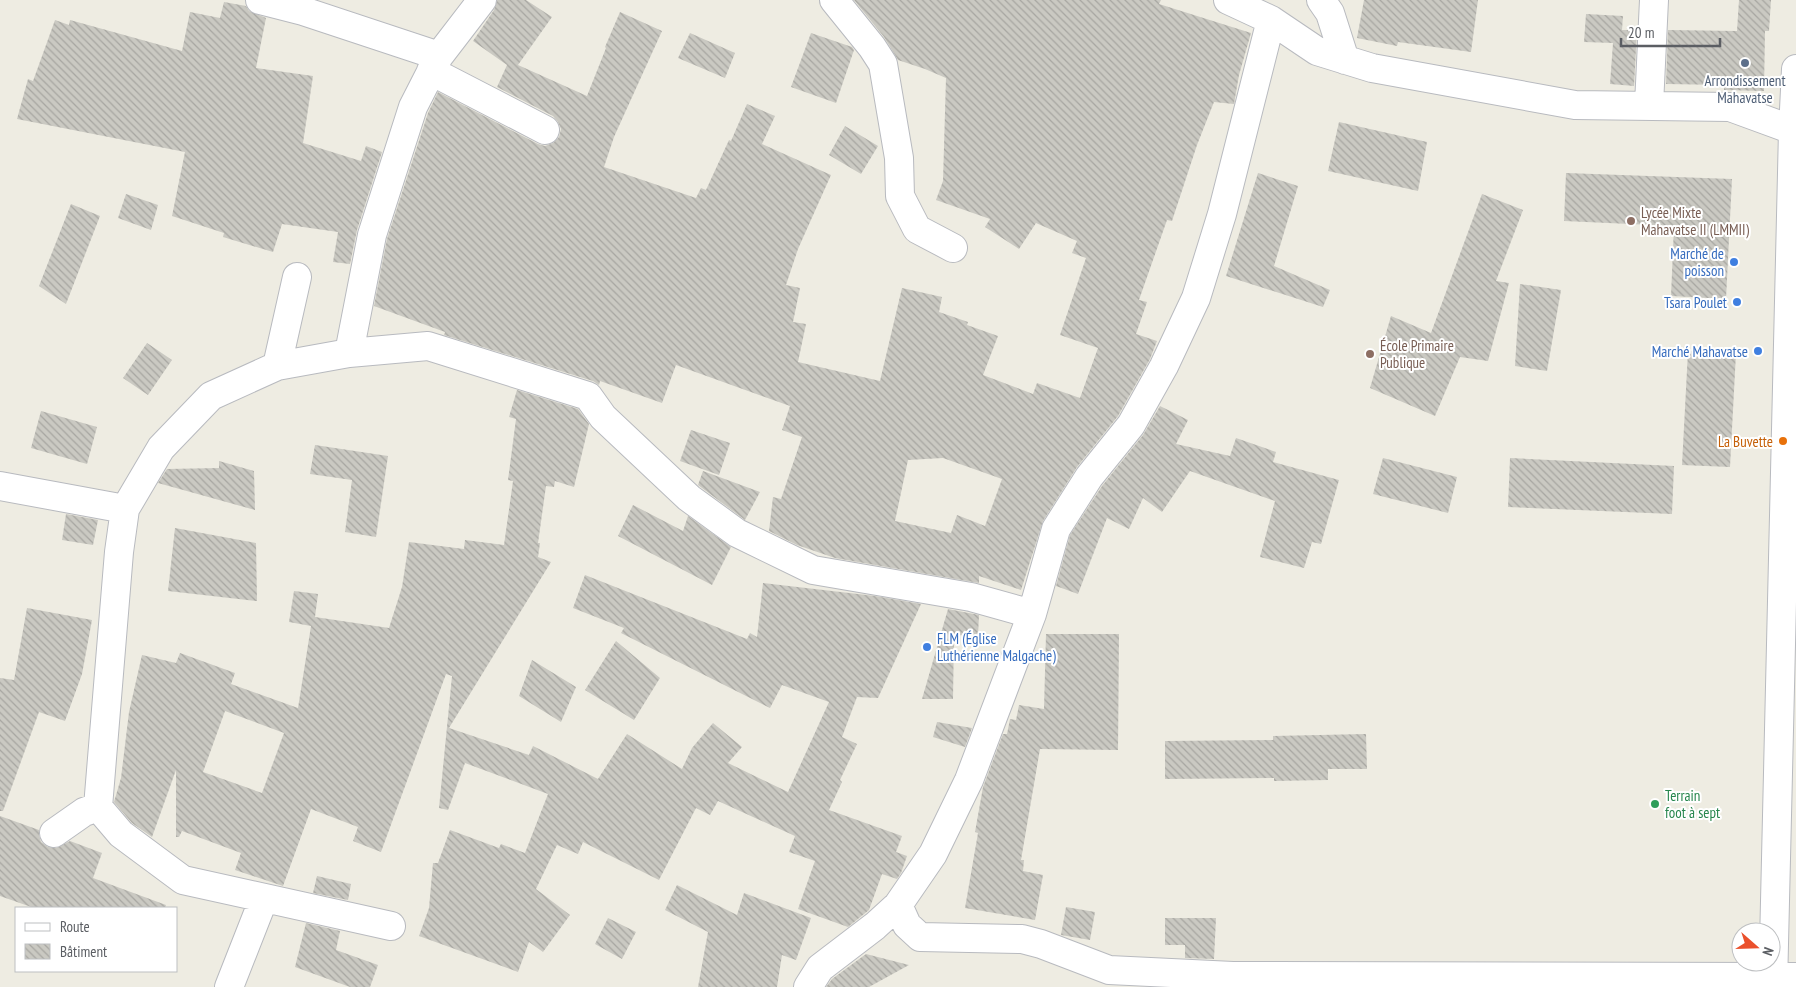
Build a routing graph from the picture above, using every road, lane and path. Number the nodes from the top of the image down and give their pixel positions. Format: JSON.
{"nodes":[{"id":1,"x":260,"y":0,"type":"edge"},
{"id":2,"x":482,"y":0,"type":"edge"},
{"id":3,"x":834,"y":0,"type":"edge"},
{"id":4,"x":1228,"y":0,"type":"edge"},
{"id":5,"x":1321,"y":0,"type":"edge"},
{"id":6,"x":1654,"y":0,"type":"edge"},
{"id":7,"x":1271,"y":20,"type":"junction"},
{"id":8,"x":1345,"y":60,"type":"junction"},
{"id":9,"x":435,"y":64,"type":"junction"},
{"id":10,"x":1796,"y":69,"type":"edge"},
{"id":11,"x":1649,"y":105,"type":"junction"},
{"id":12,"x":1794,"y":126,"type":"edge"},
{"id":13,"x":545,"y":130,"type":"dead end"},
{"id":14,"x":953,"y":248,"type":"dead end"},
{"id":15,"x":297,"y":277,"type":"dead end"},
{"id":16,"x":349,"y":353,"type":"junction"},
{"id":17,"x":277,"y":366,"type":"junction"},
{"id":18,"x":0,"y":486,"type":"edge"},
{"id":19,"x":125,"y":509,"type":"junction"},
{"id":20,"x":1032,"y":614,"type":"junction"},
{"id":21,"x":98,"y":807,"type":"junction"},
{"id":22,"x":54,"y":833,"type":"dead end"},
{"id":23,"x":264,"y":898,"type":"junction"},
{"id":24,"x":898,"y":905,"type":"junction"},
{"id":25,"x":391,"y":926,"type":"dead end"},
{"id":26,"x":1781,"y":980,"type":"edge"},
{"id":27,"x":1233,"y":982,"type":"edge"},
{"id":28,"x":229,"y":987,"type":"edge"},
{"id":29,"x":808,"y":987,"type":"edge"}],
"edges":[{"from":1,"to":9,"type":"street"},
{"from":2,"to":9,"type":"street"},
{"from":3,"to":14,"type":"street"},
{"from":4,"to":7,"type":"street"},
{"from":5,"to":8,"type":"street"},
{"from":6,"to":11,"type":"street"},
{"from":7,"to":8,"type":"street"},
{"from":7,"to":20,"type":"street"},
{"from":8,"to":11,"type":"street"},
{"from":9,"to":13,"type":"street"},
{"from":9,"to":16,"type":"street"},
{"from":10,"to":12,"type":"street"},
{"from":11,"to":12,"type":"street"},
{"from":12,"to":26,"type":"street"},
{"from":15,"to":17,"type":"street"},
{"from":16,"to":17,"type":"street"},
{"from":16,"to":20,"type":"street"},
{"from":17,"to":19,"type":"street"},
{"from":18,"to":19,"type":"street"},
{"from":19,"to":21,"type":"street"},
{"from":20,"to":24,"type":"street"},
{"from":21,"to":22,"type":"street"},
{"from":21,"to":23,"type":"street"},
{"from":23,"to":25,"type":"street"},
{"from":23,"to":28,"type":"street"},
{"from":24,"to":27,"type":"street"},
{"from":24,"to":29,"type":"street"},
{"from":26,"to":27,"type":"street"}]}
